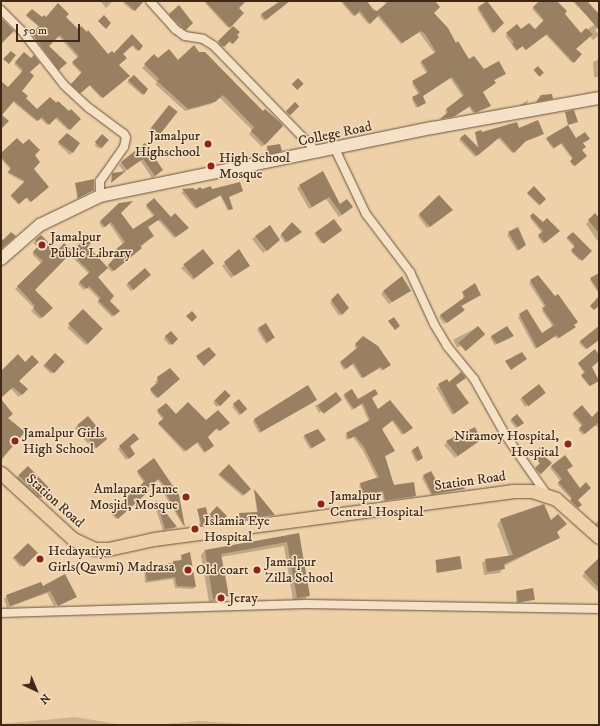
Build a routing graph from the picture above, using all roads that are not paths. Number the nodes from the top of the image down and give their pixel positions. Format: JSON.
{"nodes":[{"id":1,"x":150,"y":1,"type":"edge"},
{"id":2,"x":1,"y":10,"type":"edge"},
{"id":3,"x":599,"y":98,"type":"edge"},
{"id":4,"x":335,"y":149,"type":"junction"},
{"id":5,"x":318,"y":153,"type":"junction"},
{"id":6,"x":100,"y":196,"type":"junction"},
{"id":7,"x":1,"y":259,"type":"edge"},
{"id":8,"x":1,"y":473,"type":"edge"},
{"id":9,"x":547,"y":495,"type":"junction"},
{"id":10,"x":599,"y":536,"type":"edge"},
{"id":11,"x":599,"y":609,"type":"edge"},
{"id":12,"x":1,"y":613,"type":"edge"}],
"edges":[{"from":1,"to":5,"type":"street"},
{"from":2,"to":6,"type":"street"},
{"from":3,"to":4,"type":"main road","name":"College Road"},
{"from":4,"to":5,"type":"main road","name":"College Road"},
{"from":4,"to":9,"type":"street"},
{"from":5,"to":6,"type":"main road","name":"College Road"},
{"from":6,"to":7,"type":"main road","name":"College Road"},
{"from":8,"to":9,"type":"main road","name":"Station Road"},
{"from":9,"to":10,"type":"main road","name":"Station Road"},
{"from":11,"to":12,"type":"street"}]}
